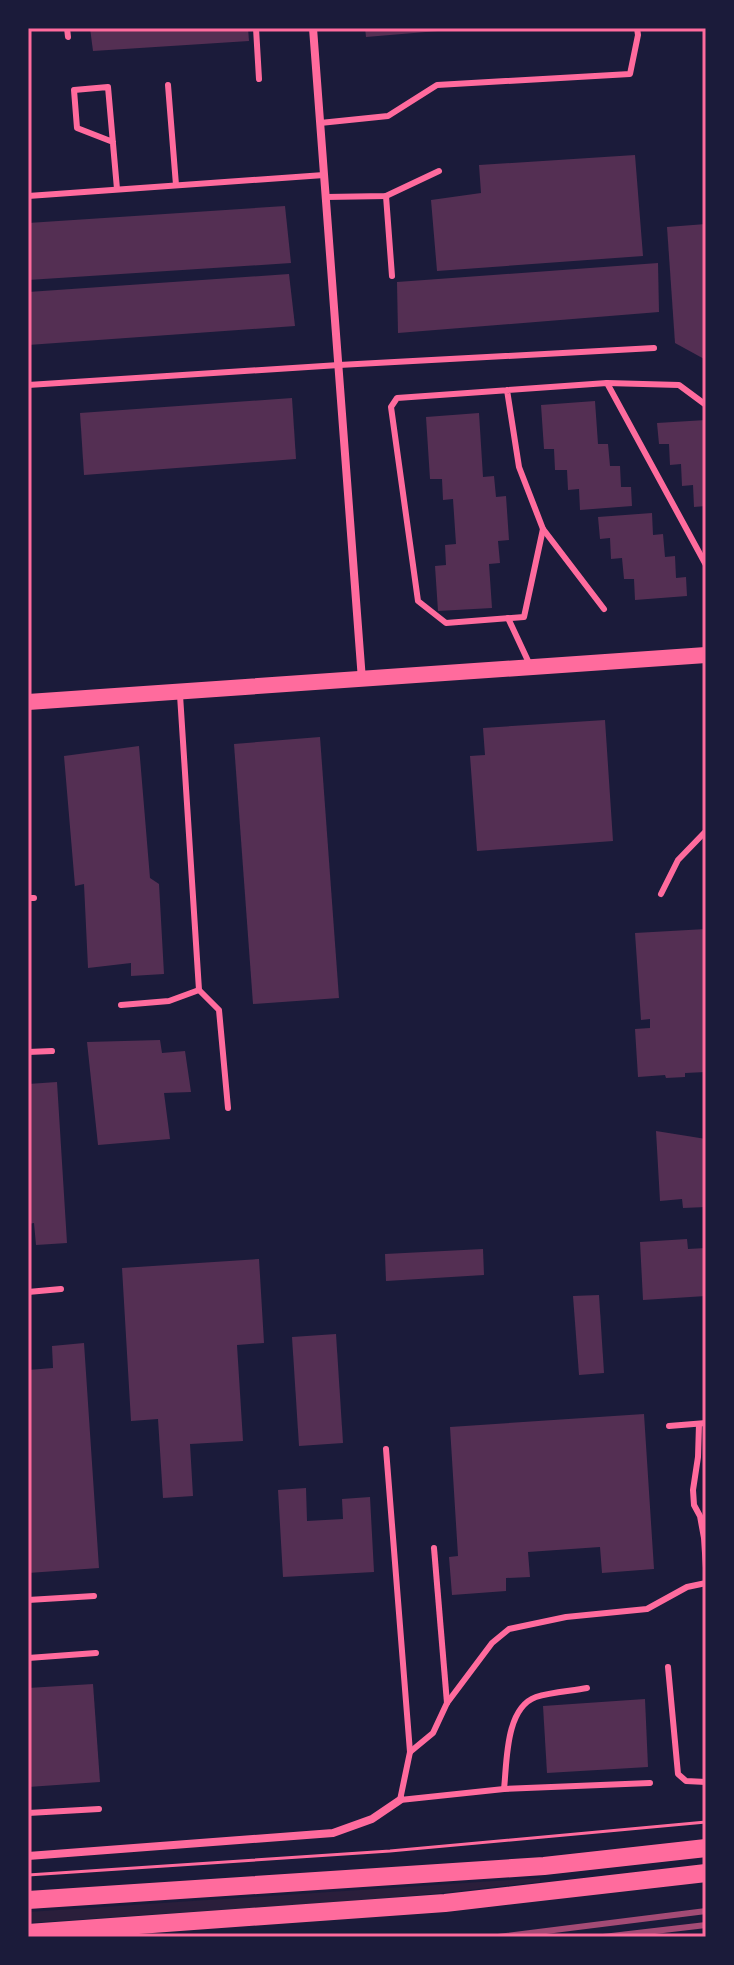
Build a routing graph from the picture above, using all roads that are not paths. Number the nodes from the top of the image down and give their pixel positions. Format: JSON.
{"nodes":[{"id":1,"x":67,"y":28,"type":"edge"},
{"id":2,"x":256,"y":28,"type":"edge"},
{"id":3,"x":313,"y":28,"type":"edge"},
{"id":4,"x":637,"y":28,"type":"edge"},
{"id":5,"x":68,"y":37,"type":"dead end"},
{"id":6,"x":259,"y":79,"type":"dead end"},
{"id":7,"x":168,"y":85,"type":"dead end"},
{"id":8,"x":320,"y":123,"type":"junction"},
{"id":9,"x":113,"y":142,"type":"junction"},
{"id":10,"x":439,"y":171,"type":"dead end"},
{"id":11,"x":324,"y":175,"type":"junction"},
{"id":12,"x":176,"y":185,"type":"junction"},
{"id":13,"x":117,"y":189,"type":"junction"},
{"id":14,"x":28,"y":196,"type":"edge"},
{"id":15,"x":386,"y":196,"type":"junction"},
{"id":16,"x":326,"y":197,"type":"junction"},
{"id":17,"x":392,"y":276,"type":"dead end"},
{"id":18,"x":654,"y":348,"type":"dead end"},
{"id":19,"x":339,"y":365,"type":"junction"},
{"id":20,"x":607,"y":383,"type":"junction"},
{"id":21,"x":28,"y":385,"type":"edge"},
{"id":22,"x":507,"y":390,"type":"junction"},
{"id":23,"x":706,"y":405,"type":"edge"},
{"id":24,"x":543,"y":529,"type":"junction"},
{"id":25,"x":706,"y":565,"type":"edge"},
{"id":26,"x":604,"y":609,"type":"dead end"},
{"id":27,"x":508,"y":618,"type":"junction"},
{"id":28,"x":706,"y":655,"type":"edge"},
{"id":29,"x":531,"y":667,"type":"junction"},
{"id":30,"x":362,"y":680,"type":"junction"},
{"id":31,"x":179,"y":691,"type":"junction"},
{"id":32,"x":28,"y":702,"type":"edge"},
{"id":33,"x":706,"y":831,"type":"edge"},
{"id":34,"x":661,"y":894,"type":"dead end"},
{"id":35,"x":199,"y":990,"type":"junction"},
{"id":36,"x":121,"y":1005,"type":"dead end"},
{"id":37,"x":52,"y":1051,"type":"dead end"},
{"id":38,"x":28,"y":1052,"type":"edge"},
{"id":39,"x":228,"y":1108,"type":"dead end"},
{"id":40,"x":61,"y":1289,"type":"dead end"},
{"id":41,"x":28,"y":1292,"type":"edge"},
{"id":42,"x":702,"y":1424,"type":"edge"},
{"id":43,"x":669,"y":1426,"type":"dead end"},
{"id":44,"x":386,"y":1449,"type":"dead end"},
{"id":45,"x":434,"y":1548,"type":"dead end"},
{"id":46,"x":706,"y":1568,"type":"edge"},
{"id":47,"x":706,"y":1583,"type":"edge"},
{"id":48,"x":94,"y":1596,"type":"dead end"},
{"id":49,"x":28,"y":1600,"type":"edge"},
{"id":50,"x":96,"y":1653,"type":"dead end"},
{"id":51,"x":28,"y":1658,"type":"edge"},
{"id":52,"x":668,"y":1667,"type":"dead end"},
{"id":53,"x":587,"y":1688,"type":"dead end"},
{"id":54,"x":447,"y":1703,"type":"junction"},
{"id":55,"x":410,"y":1752,"type":"junction"},
{"id":56,"x":706,"y":1782,"type":"edge"},
{"id":57,"x":650,"y":1783,"type":"dead end"},
{"id":58,"x":504,"y":1789,"type":"junction"},
{"id":59,"x":400,"y":1800,"type":"junction"},
{"id":60,"x":99,"y":1809,"type":"dead end"},
{"id":61,"x":28,"y":1813,"type":"edge"},
{"id":62,"x":706,"y":1848,"type":"edge"},
{"id":63,"x":28,"y":1856,"type":"edge"},
{"id":64,"x":706,"y":1873,"type":"edge"},
{"id":65,"x":28,"y":1900,"type":"edge"},
{"id":66,"x":28,"y":1933,"type":"edge"}],
"edges":[{"from":1,"to":5,"type":"lane"},
{"from":2,"to":6,"type":"lane"},
{"from":3,"to":8,"type":"street"},
{"from":4,"to":8,"type":"lane"},
{"from":7,"to":12,"type":"lane"},
{"from":8,"to":11,"type":"street"},
{"from":9,"to":9,"type":"lane"},
{"from":9,"to":13,"type":"lane"},
{"from":10,"to":15,"type":"lane"},
{"from":11,"to":12,"type":"lane"},
{"from":11,"to":16,"type":"street"},
{"from":12,"to":13,"type":"lane"},
{"from":13,"to":14,"type":"lane"},
{"from":15,"to":16,"type":"lane"},
{"from":15,"to":17,"type":"lane"},
{"from":16,"to":19,"type":"street"},
{"from":18,"to":19,"type":"lane"},
{"from":19,"to":21,"type":"lane"},
{"from":19,"to":30,"type":"street"},
{"from":20,"to":22,"type":"lane"},
{"from":20,"to":23,"type":"lane"},
{"from":20,"to":25,"type":"lane"},
{"from":22,"to":24,"type":"lane"},
{"from":22,"to":27,"type":"lane"},
{"from":24,"to":26,"type":"lane"},
{"from":24,"to":27,"type":"lane"},
{"from":27,"to":29,"type":"lane"},
{"from":28,"to":29,"type":"main road"},
{"from":29,"to":30,"type":"main road"},
{"from":30,"to":31,"type":"main road"},
{"from":31,"to":32,"type":"main road"},
{"from":31,"to":35,"type":"lane"},
{"from":33,"to":34,"type":"lane"},
{"from":35,"to":36,"type":"lane"},
{"from":35,"to":39,"type":"lane"},
{"from":37,"to":38,"type":"lane"},
{"from":40,"to":41,"type":"lane"},
{"from":42,"to":43,"type":"lane"},
{"from":42,"to":46,"type":"lane"},
{"from":44,"to":55,"type":"lane"},
{"from":45,"to":54,"type":"lane"},
{"from":47,"to":54,"type":"lane"},
{"from":48,"to":49,"type":"lane"},
{"from":50,"to":51,"type":"lane"},
{"from":52,"to":56,"type":"lane"},
{"from":53,"to":58,"type":"lane"},
{"from":54,"to":55,"type":"lane"},
{"from":55,"to":59,"type":"lane"},
{"from":57,"to":58,"type":"lane"},
{"from":58,"to":59,"type":"lane"},
{"from":59,"to":63,"type":"street"},
{"from":60,"to":61,"type":"lane"},
{"from":62,"to":65,"type":"main road"},
{"from":64,"to":66,"type":"main road"}]}
